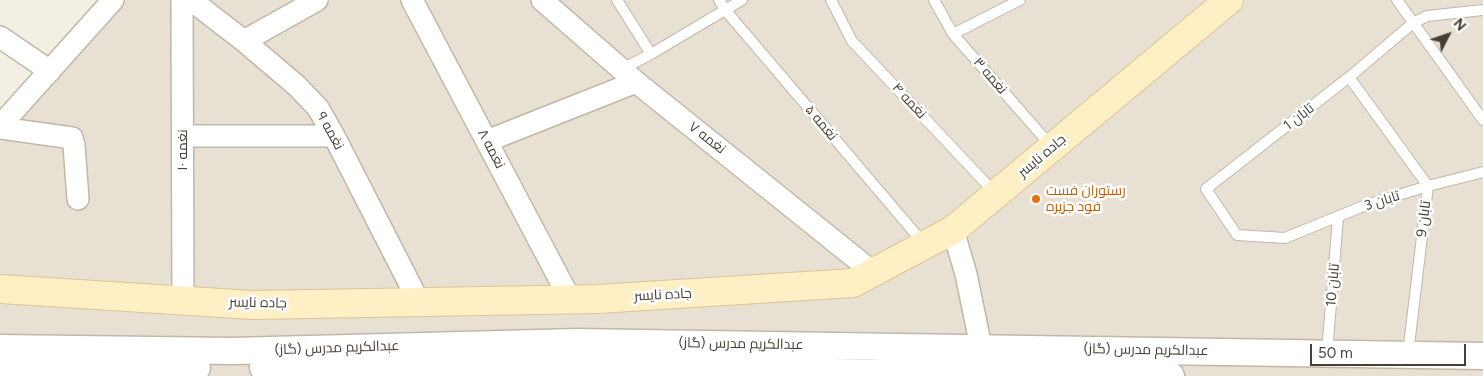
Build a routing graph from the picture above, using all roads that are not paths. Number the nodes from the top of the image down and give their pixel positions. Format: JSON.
{"nodes":[{"id":1,"x":113,"y":0,"type":"edge"},
{"id":2,"x":182,"y":0,"type":"edge"},
{"id":3,"x":191,"y":0,"type":"edge"},
{"id":4,"x":317,"y":0,"type":"edge"},
{"id":5,"x":412,"y":0,"type":"edge"},
{"id":6,"x":542,"y":0,"type":"edge"},
{"id":7,"x":617,"y":0,"type":"edge"},
{"id":8,"x":719,"y":0,"type":"edge"},
{"id":9,"x":742,"y":0,"type":"edge"},
{"id":10,"x":831,"y":0,"type":"edge"},
{"id":11,"x":934,"y":0,"type":"edge"},
{"id":12,"x":1020,"y":0,"type":"edge"},
{"id":13,"x":1229,"y":0,"type":"edge"},
{"id":14,"x":1397,"y":0,"type":"edge"},
{"id":15,"x":1483,"y":10,"type":"edge"},
{"id":16,"x":726,"y":11,"type":"junction"},
{"id":17,"x":1413,"y":23,"type":"junction"},
{"id":18,"x":953,"y":34,"type":"junction"},
{"id":19,"x":0,"y":36,"type":"edge"},
{"id":20,"x":244,"y":41,"type":"junction"},
{"id":21,"x":651,"y":54,"type":"junction"},
{"id":22,"x":50,"y":71,"type":"junction"},
{"id":23,"x":629,"y":76,"type":"junction"},
{"id":24,"x":1349,"y":77,"type":"junction"},
{"id":25,"x":1483,"y":120,"type":"edge"},
{"id":26,"x":0,"y":127,"type":"edge"},
{"id":27,"x":183,"y":136,"type":"junction"},
{"id":28,"x":334,"y":136,"type":"junction"},
{"id":29,"x":487,"y":141,"type":"junction"},
{"id":30,"x":1052,"y":148,"type":"junction"},
{"id":31,"x":1483,"y":172,"type":"edge"},
{"id":32,"x":1428,"y":186,"type":"junction"},
{"id":33,"x":996,"y":194,"type":"junction"},
{"id":34,"x":78,"y":199,"type":"dead end"},
{"id":35,"x":1338,"y":217,"type":"junction"},
{"id":36,"x":953,"y":230,"type":"junction"},
{"id":37,"x":1285,"y":238,"type":"joint"},
{"id":38,"x":925,"y":246,"type":"junction"},
{"id":39,"x":874,"y":273,"type":"junction"},
{"id":40,"x":0,"y":288,"type":"edge"},
{"id":41,"x":570,"y":299,"type":"junction"},
{"id":42,"x":183,"y":300,"type":"junction"},
{"id":43,"x":419,"y":302,"type":"junction"},
{"id":44,"x":0,"y":348,"type":"edge"},
{"id":45,"x":1327,"y":354,"type":"junction"},
{"id":46,"x":1408,"y":355,"type":"junction"},
{"id":47,"x":1483,"y":356,"type":"edge"},
{"id":48,"x":984,"y":364,"type":"edge"},
{"id":49,"x":0,"y":370,"type":"edge"},
{"id":50,"x":575,"y":371,"type":"edge"},
{"id":51,"x":870,"y":374,"type":"edge"},
{"id":52,"x":1138,"y":376,"type":"edge"},
{"id":53,"x":1171,"y":376,"type":"edge"}],
"edges":[{"from":1,"to":22,"type":"street"},
{"from":2,"to":27,"type":"street","name":"نغمه ۱۰"},
{"from":3,"to":20,"type":"street","name":"نغمه ۹"},
{"from":4,"to":20,"type":"street"},
{"from":5,"to":29,"type":"street","name":"نغمه ۸"},
{"from":6,"to":23,"type":"street","name":"نغمه ۷"},
{"from":7,"to":21,"type":"lane"},
{"from":8,"to":16,"type":"lane","name":"نغمه ۵"},
{"from":9,"to":16,"type":"lane"},
{"from":10,"to":33,"type":"lane","name":"نغمه ۴"},
{"from":11,"to":18,"type":"lane","name":"نغمه ۳"},
{"from":12,"to":18,"type":"lane"},
{"from":13,"to":30,"type":"main road","name":"جاده نایسر"},
{"from":14,"to":17,"type":"lane"},
{"from":15,"to":17,"type":"lane","name":"تابان 1"},
{"from":16,"to":21,"type":"lane"},
{"from":16,"to":38,"type":"lane","name":"نغمه ۵"},
{"from":17,"to":24,"type":"lane","name":"تابان 1"},
{"from":17,"to":25,"type":"lane"},
{"from":18,"to":30,"type":"lane","name":"نغمه ۳"},
{"from":19,"to":22,"type":"street"},
{"from":20,"to":28,"type":"street","name":"نغمه ۹"},
{"from":21,"to":23,"type":"lane"},
{"from":22,"to":26,"type":"street"},
{"from":23,"to":29,"type":"street"},
{"from":23,"to":39,"type":"street","name":"نغمه ۷"},
{"from":24,"to":32,"type":"lane","name":"تابان 9"},
{"from":24,"to":37,"type":"lane","name":"تابان 1"},
{"from":26,"to":34,"type":"street"},
{"from":27,"to":28,"type":"street"},
{"from":27,"to":42,"type":"street","name":"نغمه ۱۰"},
{"from":28,"to":43,"type":"street","name":"نغمه ۹"},
{"from":29,"to":41,"type":"street","name":"نغمه ۸"},
{"from":30,"to":33,"type":"main road","name":"جاده نایسر"},
{"from":31,"to":32,"type":"lane","name":"تابان 3"},
{"from":32,"to":35,"type":"lane","name":"تابان 3"},
{"from":32,"to":46,"type":"lane","name":"تابان 9"},
{"from":33,"to":36,"type":"main road","name":"جاده نایسر"},
{"from":35,"to":37,"type":"lane","name":"تابان 3"},
{"from":35,"to":45,"type":"lane","name":"تابان 10"},
{"from":36,"to":38,"type":"main road","name":"جاده نایسر"},
{"from":36,"to":48,"type":"street"},
{"from":38,"to":39,"type":"main road","name":"جاده نایسر"},
{"from":39,"to":41,"type":"main road","name":"جاده نایسر"},
{"from":40,"to":42,"type":"main road","name":"جاده نایسر"},
{"from":41,"to":43,"type":"main road","name":"جاده نایسر"},
{"from":42,"to":43,"type":"main road","name":"جاده نایسر"},
{"from":44,"to":48,"type":"street","name":"عبدالکریم مدرس (گاز)"},
{"from":45,"to":46,"type":"street","name":"عبدالکریم مدرس (گاز)"},
{"from":45,"to":48,"type":"street","name":"عبدالکریم مدرس (گاز)"},
{"from":46,"to":47,"type":"street","name":"عبدالکریم مدرس (گاز)"},
{"from":48,"to":51,"type":"street","name":"عبدالکریم مدرس (گاز)"},
{"from":48,"to":52,"type":"street","name":"عبدالکریم مدرس (گاز)"},
{"from":49,"to":50,"type":"street","name":"عبدالکریم مدرس (گاز)"},
{"from":50,"to":51,"type":"street","name":"عبدالکریم مدرس (گاز)"},
{"from":52,"to":53,"type":"street","name":"عبدالکریم مدرس (گاز)"}]}
